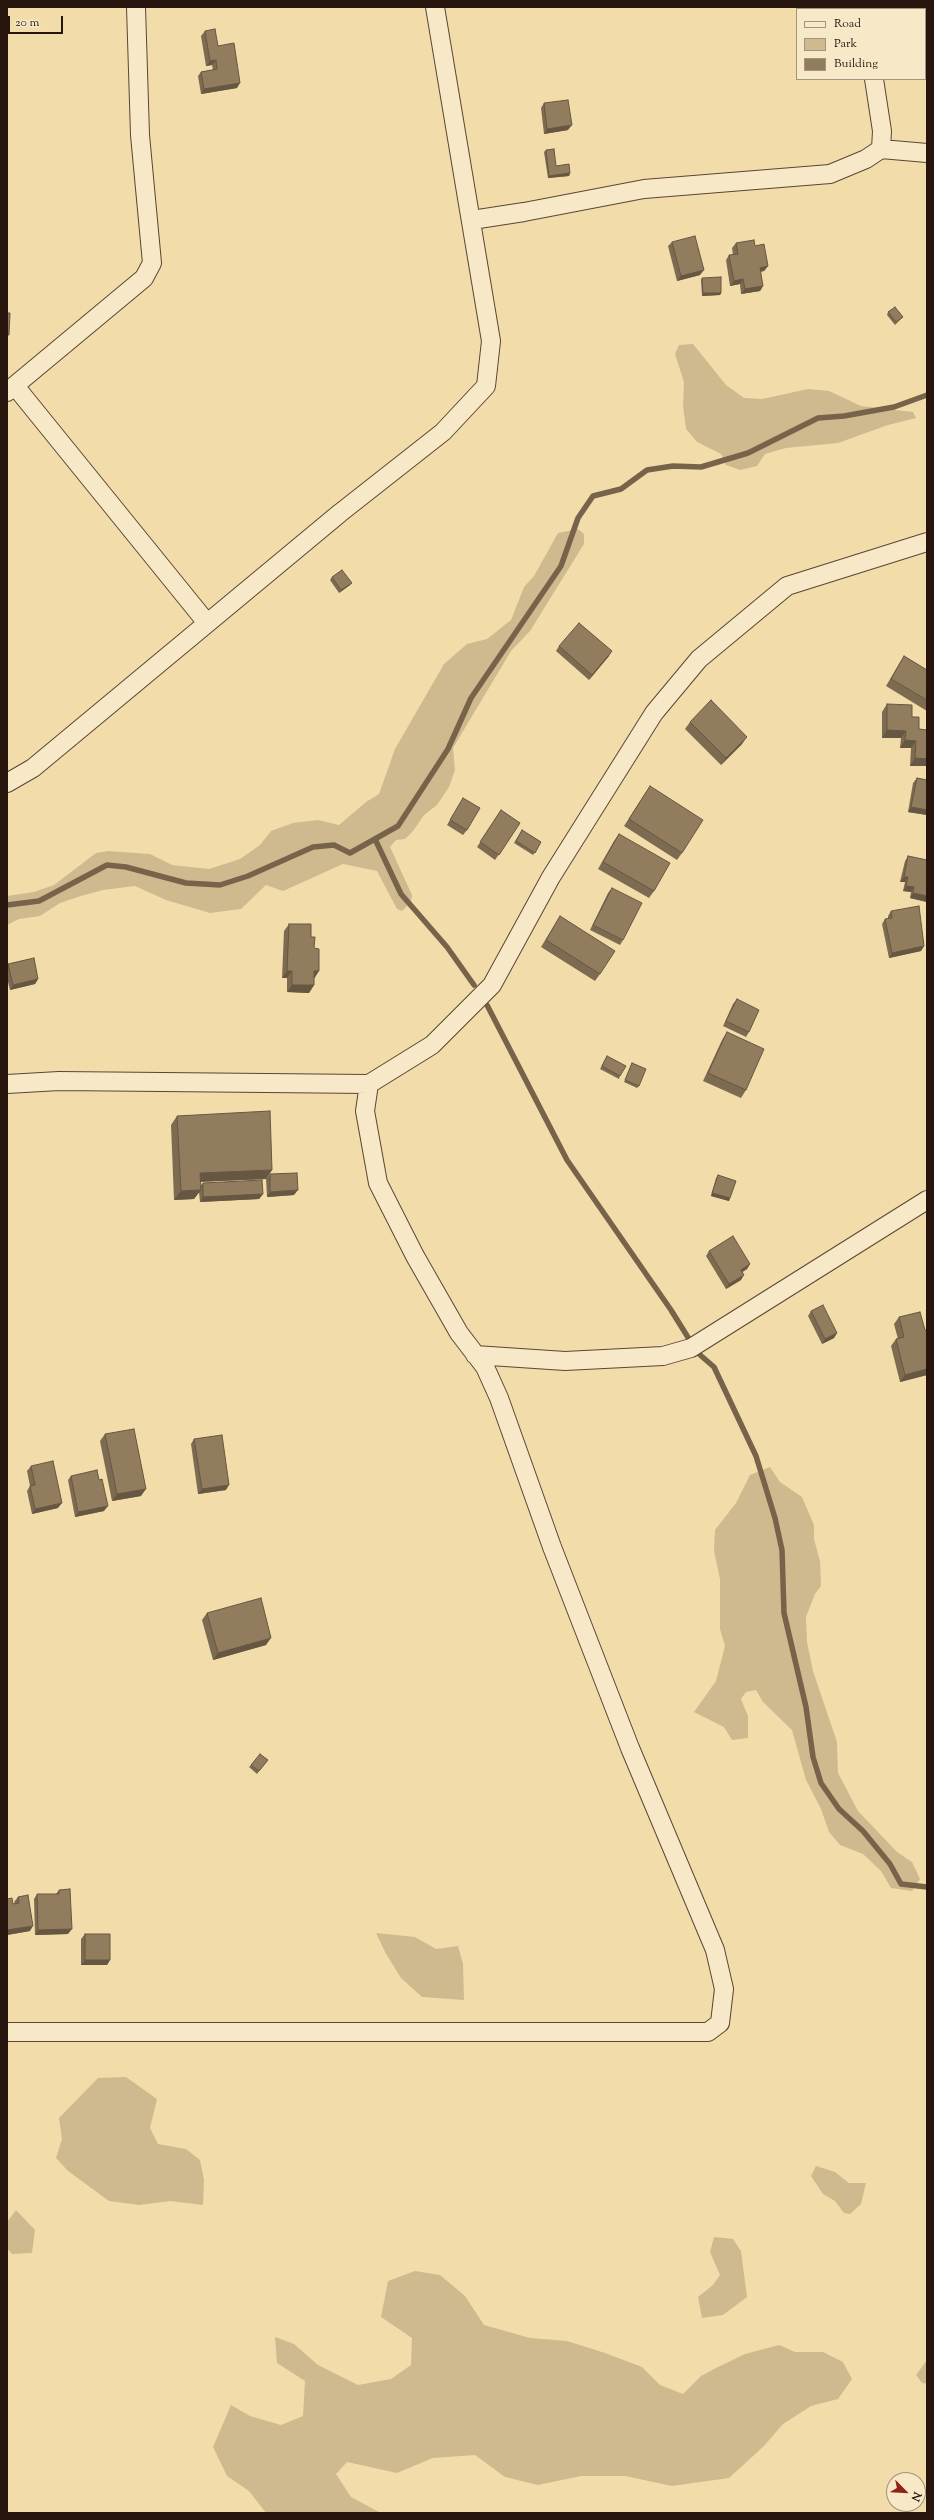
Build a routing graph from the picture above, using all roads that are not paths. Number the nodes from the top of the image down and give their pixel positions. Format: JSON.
{"nodes":[{"id":1,"x":136,"y":7,"type":"edge"},
{"id":2,"x":435,"y":7,"type":"edge"},
{"id":3,"x":874,"y":80,"type":"edge"},
{"id":4,"x":881,"y":148,"type":"junction"},
{"id":5,"x":927,"y":152,"type":"edge"},
{"id":6,"x":472,"y":220,"type":"junction"},
{"id":7,"x":11,"y":389,"type":"edge"},
{"id":8,"x":927,"y":542,"type":"edge"},
{"id":9,"x":207,"y":623,"type":"junction"},
{"id":10,"x":7,"y":783,"type":"edge"},
{"id":11,"x":7,"y":1084,"type":"edge"},
{"id":12,"x":369,"y":1084,"type":"junction"},
{"id":13,"x":927,"y":1200,"type":"edge"},
{"id":14,"x":475,"y":1355,"type":"junction"},
{"id":15,"x":7,"y":2032,"type":"edge"}],
"edges":[{"from":1,"to":7,"type":"street"},
{"from":2,"to":6,"type":"street"},
{"from":3,"to":4,"type":"street"},
{"from":4,"to":5,"type":"street"},
{"from":4,"to":6,"type":"street"},
{"from":6,"to":9,"type":"street"},
{"from":7,"to":9,"type":"street"},
{"from":8,"to":12,"type":"street"},
{"from":9,"to":10,"type":"street"},
{"from":11,"to":12,"type":"street"},
{"from":12,"to":14,"type":"street"},
{"from":13,"to":14,"type":"street"},
{"from":14,"to":15,"type":"street"}]}
